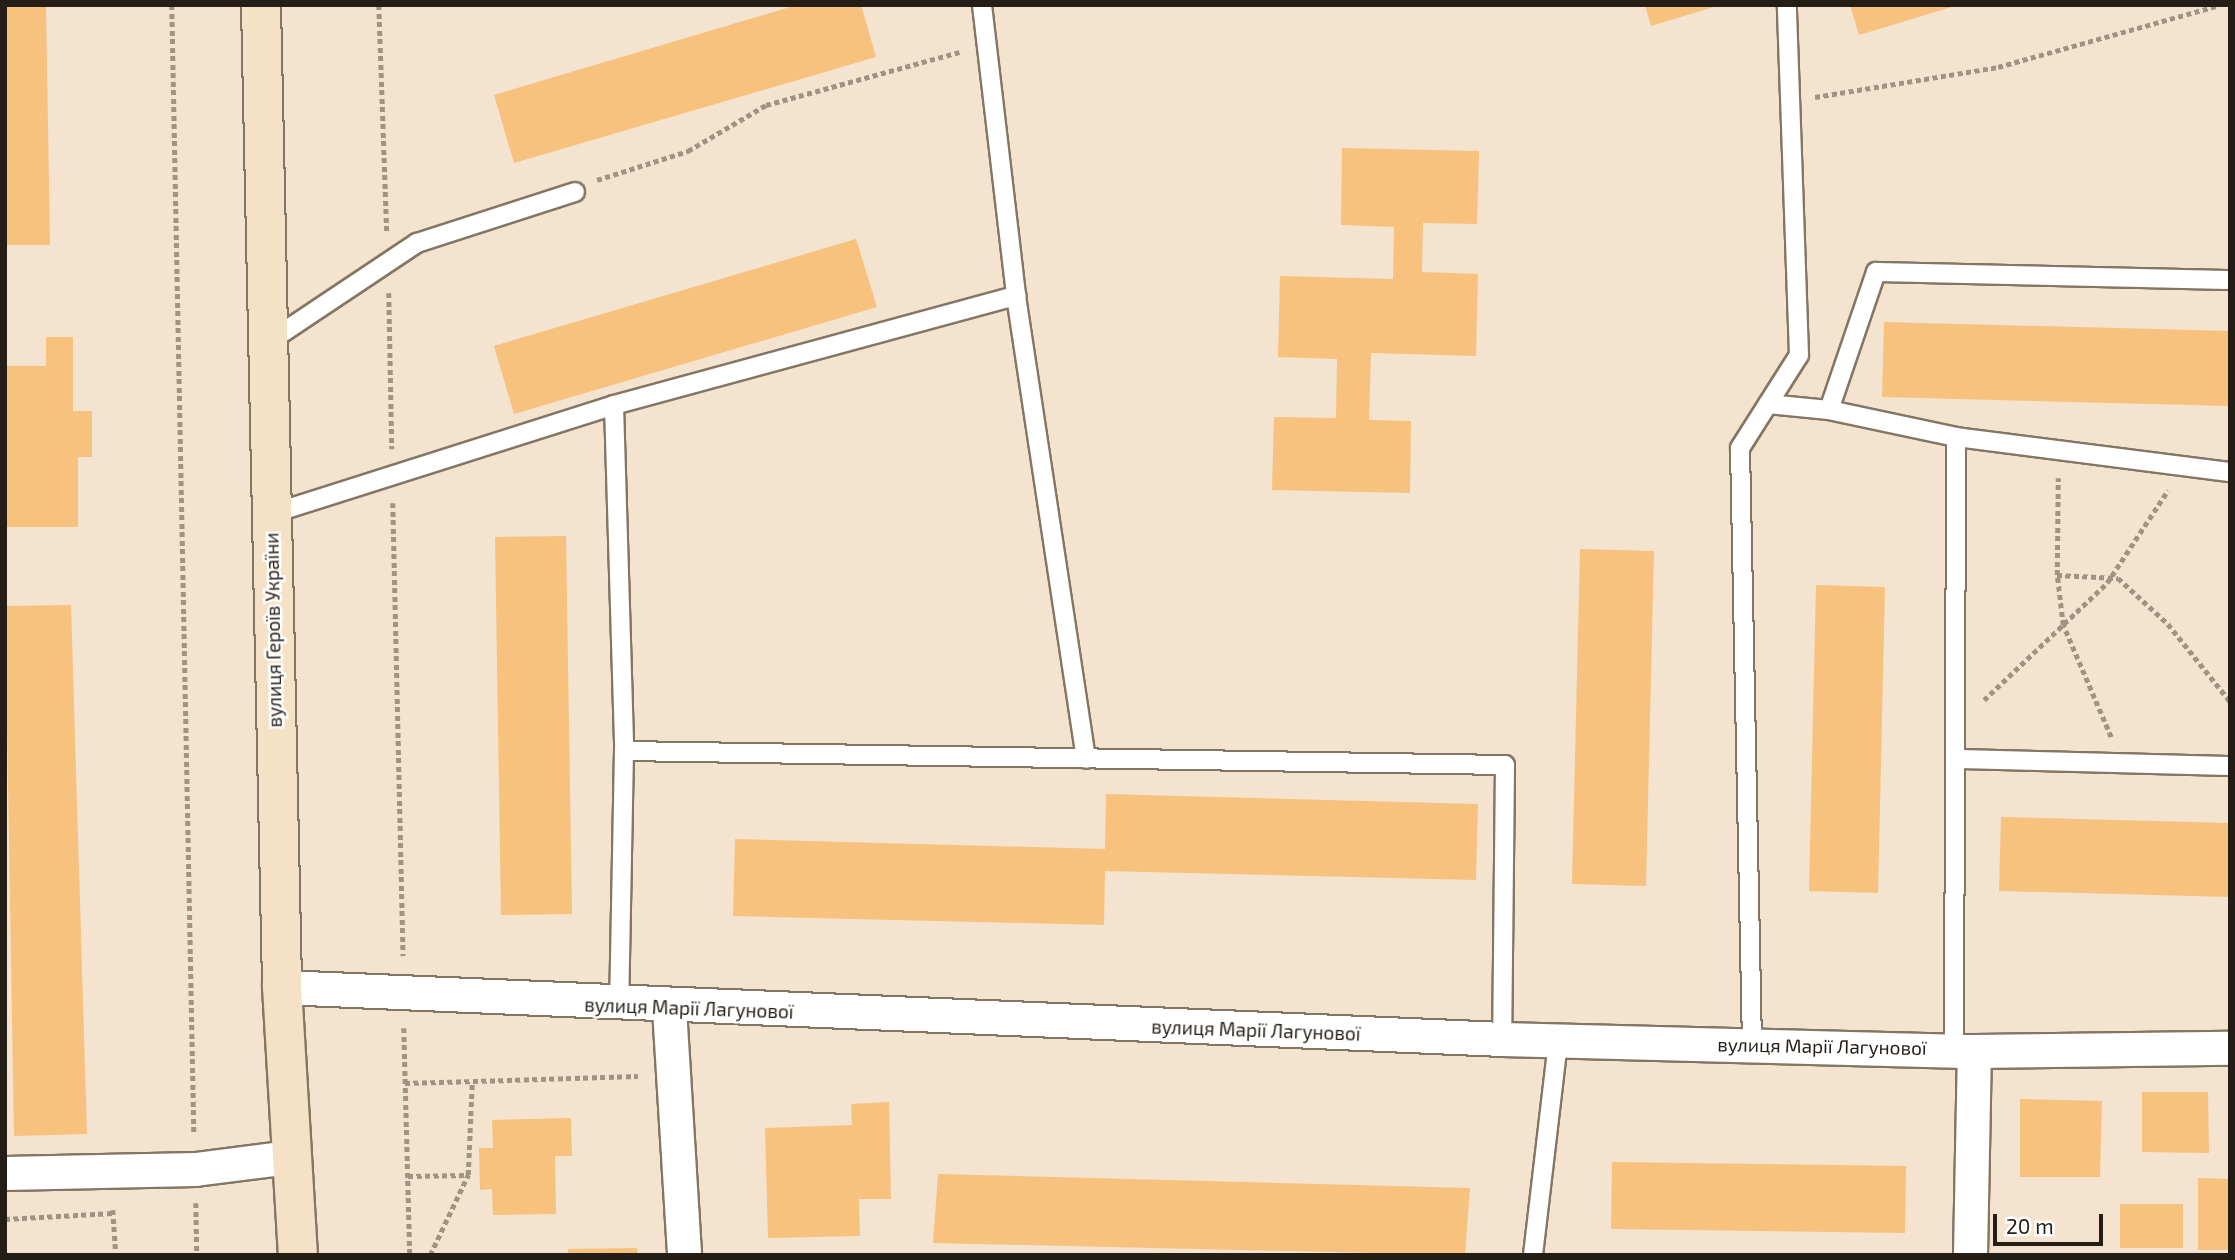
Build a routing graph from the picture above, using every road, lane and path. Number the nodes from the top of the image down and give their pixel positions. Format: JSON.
{"nodes":[{"id":1,"x":172,"y":5,"type":"edge"},
{"id":2,"x":261,"y":5,"type":"edge"},
{"id":3,"x":379,"y":5,"type":"edge"},
{"id":4,"x":982,"y":5,"type":"edge"},
{"id":5,"x":1787,"y":5,"type":"edge"},
{"id":6,"x":2220,"y":5,"type":"edge"},
{"id":7,"x":991,"y":44,"type":"junction"},
{"id":8,"x":1791,"y":101,"type":"junction"},
{"id":9,"x":575,"y":192,"type":"joint"},
{"id":10,"x":388,"y":259,"type":"junction"},
{"id":11,"x":2230,"y":280,"type":"edge"},
{"id":12,"x":1016,"y":296,"type":"junction"},
{"id":13,"x":271,"y":341,"type":"junction"},
{"id":14,"x":1768,"y":404,"type":"junction"},
{"id":15,"x":614,"y":405,"type":"junction"},
{"id":16,"x":1829,"y":410,"type":"junction"},
{"id":17,"x":1956,"y":437,"type":"junction"},
{"id":18,"x":2059,"y":450,"type":"junction"},
{"id":19,"x":2184,"y":466,"type":"junction"},
{"id":20,"x":2230,"y":472,"type":"edge"},
{"id":21,"x":392,"y":476,"type":"junction"},
{"id":22,"x":271,"y":514,"type":"junction"},
{"id":23,"x":2057,"y":575,"type":"junction"},
{"id":24,"x":2110,"y":578,"type":"junction"},
{"id":25,"x":2063,"y":625,"type":"junction"},
{"id":26,"x":2230,"y":701,"type":"edge"},
{"id":27,"x":1959,"y":722,"type":"junction"},
{"id":28,"x":624,"y":751,"type":"junction"},
{"id":29,"x":1086,"y":758,"type":"junction"},
{"id":30,"x":1960,"y":758,"type":"junction"},
{"id":31,"x":2122,"y":763,"type":"junction"},
{"id":32,"x":2230,"y":766,"type":"edge"},
{"id":33,"x":282,"y":986,"type":"junction"},
{"id":34,"x":404,"y":996,"type":"junction"},
{"id":35,"x":619,"y":1005,"type":"junction"},
{"id":36,"x":669,"y":1008,"type":"junction"},
{"id":37,"x":1502,"y":1039,"type":"junction"},
{"id":38,"x":1558,"y":1041,"type":"junction"},
{"id":39,"x":1752,"y":1045,"type":"junction"},
{"id":40,"x":2230,"y":1048,"type":"edge"},
{"id":41,"x":1964,"y":1050,"type":"junction"},
{"id":42,"x":672,"y":1068,"type":"junction"},
{"id":43,"x":405,"y":1083,"type":"junction"},
{"id":44,"x":471,"y":1084,"type":"junction"},
{"id":45,"x":290,"y":1157,"type":"junction"},
{"id":46,"x":112,"y":1167,"type":"junction"},
{"id":47,"x":195,"y":1169,"type":"junction"},
{"id":48,"x":5,"y":1173,"type":"edge"},
{"id":49,"x":468,"y":1175,"type":"junction"},
{"id":50,"x":408,"y":1176,"type":"junction"},
{"id":51,"x":113,"y":1213,"type":"junction"},
{"id":52,"x":5,"y":1219,"type":"edge"},
{"id":53,"x":116,"y":1255,"type":"edge"},
{"id":54,"x":197,"y":1255,"type":"edge"},
{"id":55,"x":298,"y":1255,"type":"edge"},
{"id":56,"x":410,"y":1255,"type":"edge"},
{"id":57,"x":430,"y":1255,"type":"edge"},
{"id":58,"x":684,"y":1255,"type":"edge"},
{"id":59,"x":1533,"y":1255,"type":"edge"},
{"id":60,"x":1970,"y":1255,"type":"edge"}],
"edges":[{"from":1,"to":47,"type":"path"},
{"from":2,"to":13,"type":"main road","name":"вулиця Героїв України"},
{"from":3,"to":10,"type":"path"},
{"from":4,"to":7,"type":"lane"},
{"from":5,"to":8,"type":"lane"},
{"from":6,"to":8,"type":"path"},
{"from":7,"to":9,"type":"path"},
{"from":7,"to":12,"type":"lane"},
{"from":8,"to":14,"type":"lane"},
{"from":9,"to":10,"type":"lane"},
{"from":10,"to":13,"type":"lane"},
{"from":10,"to":21,"type":"path"},
{"from":11,"to":16,"type":"lane"},
{"from":12,"to":15,"type":"lane"},
{"from":12,"to":29,"type":"lane"},
{"from":13,"to":22,"type":"main road","name":"вулиця Героїв України"},
{"from":14,"to":16,"type":"lane"},
{"from":14,"to":39,"type":"lane"},
{"from":15,"to":21,"type":"lane"},
{"from":15,"to":28,"type":"lane"},
{"from":16,"to":17,"type":"lane"},
{"from":17,"to":18,"type":"lane"},
{"from":17,"to":27,"type":"lane"},
{"from":18,"to":19,"type":"lane"},
{"from":18,"to":23,"type":"path"},
{"from":19,"to":20,"type":"lane"},
{"from":19,"to":24,"type":"path"},
{"from":21,"to":22,"type":"lane"},
{"from":21,"to":34,"type":"path"},
{"from":22,"to":33,"type":"main road","name":"вулиця Героїв України"},
{"from":23,"to":24,"type":"path"},
{"from":23,"to":25,"type":"path"},
{"from":24,"to":25,"type":"path"},
{"from":24,"to":26,"type":"path"},
{"from":25,"to":27,"type":"path"},
{"from":25,"to":31,"type":"path"},
{"from":27,"to":30,"type":"lane"},
{"from":28,"to":29,"type":"lane"},
{"from":28,"to":35,"type":"lane"},
{"from":29,"to":37,"type":"lane"},
{"from":30,"to":31,"type":"lane"},
{"from":30,"to":41,"type":"lane"},
{"from":31,"to":32,"type":"lane"},
{"from":33,"to":34,"type":"street","name":"вулиця Марії Лагунової"},
{"from":33,"to":45,"type":"main road","name":"вулиця Героїв України"},
{"from":34,"to":35,"type":"street","name":"вулиця Марії Лагунової"},
{"from":34,"to":43,"type":"path"},
{"from":35,"to":36,"type":"street","name":"вулиця Марії Лагунової"},
{"from":36,"to":37,"type":"street","name":"вулиця Марії Лагунової"},
{"from":36,"to":42,"type":"street"},
{"from":37,"to":38,"type":"street","name":"вулиця Марії Лагунової"},
{"from":38,"to":39,"type":"street","name":"вулиця Марії Лагунової"},
{"from":38,"to":59,"type":"lane"},
{"from":39,"to":41,"type":"street","name":"вулиця Марії Лагунової"},
{"from":40,"to":41,"type":"street","name":"вулиця Марії Лагунової"},
{"from":41,"to":60,"type":"street"},
{"from":42,"to":44,"type":"path"},
{"from":42,"to":58,"type":"street"},
{"from":43,"to":44,"type":"path"},
{"from":43,"to":50,"type":"path"},
{"from":44,"to":49,"type":"path"},
{"from":45,"to":47,"type":"street"},
{"from":45,"to":55,"type":"main road","name":"вулиця Героїв України"},
{"from":46,"to":47,"type":"street"},
{"from":46,"to":48,"type":"street"},
{"from":46,"to":51,"type":"path"},
{"from":47,"to":54,"type":"path"},
{"from":49,"to":50,"type":"path"},
{"from":49,"to":57,"type":"path"},
{"from":50,"to":56,"type":"path"},
{"from":51,"to":52,"type":"path"},
{"from":51,"to":53,"type":"path"}]}
